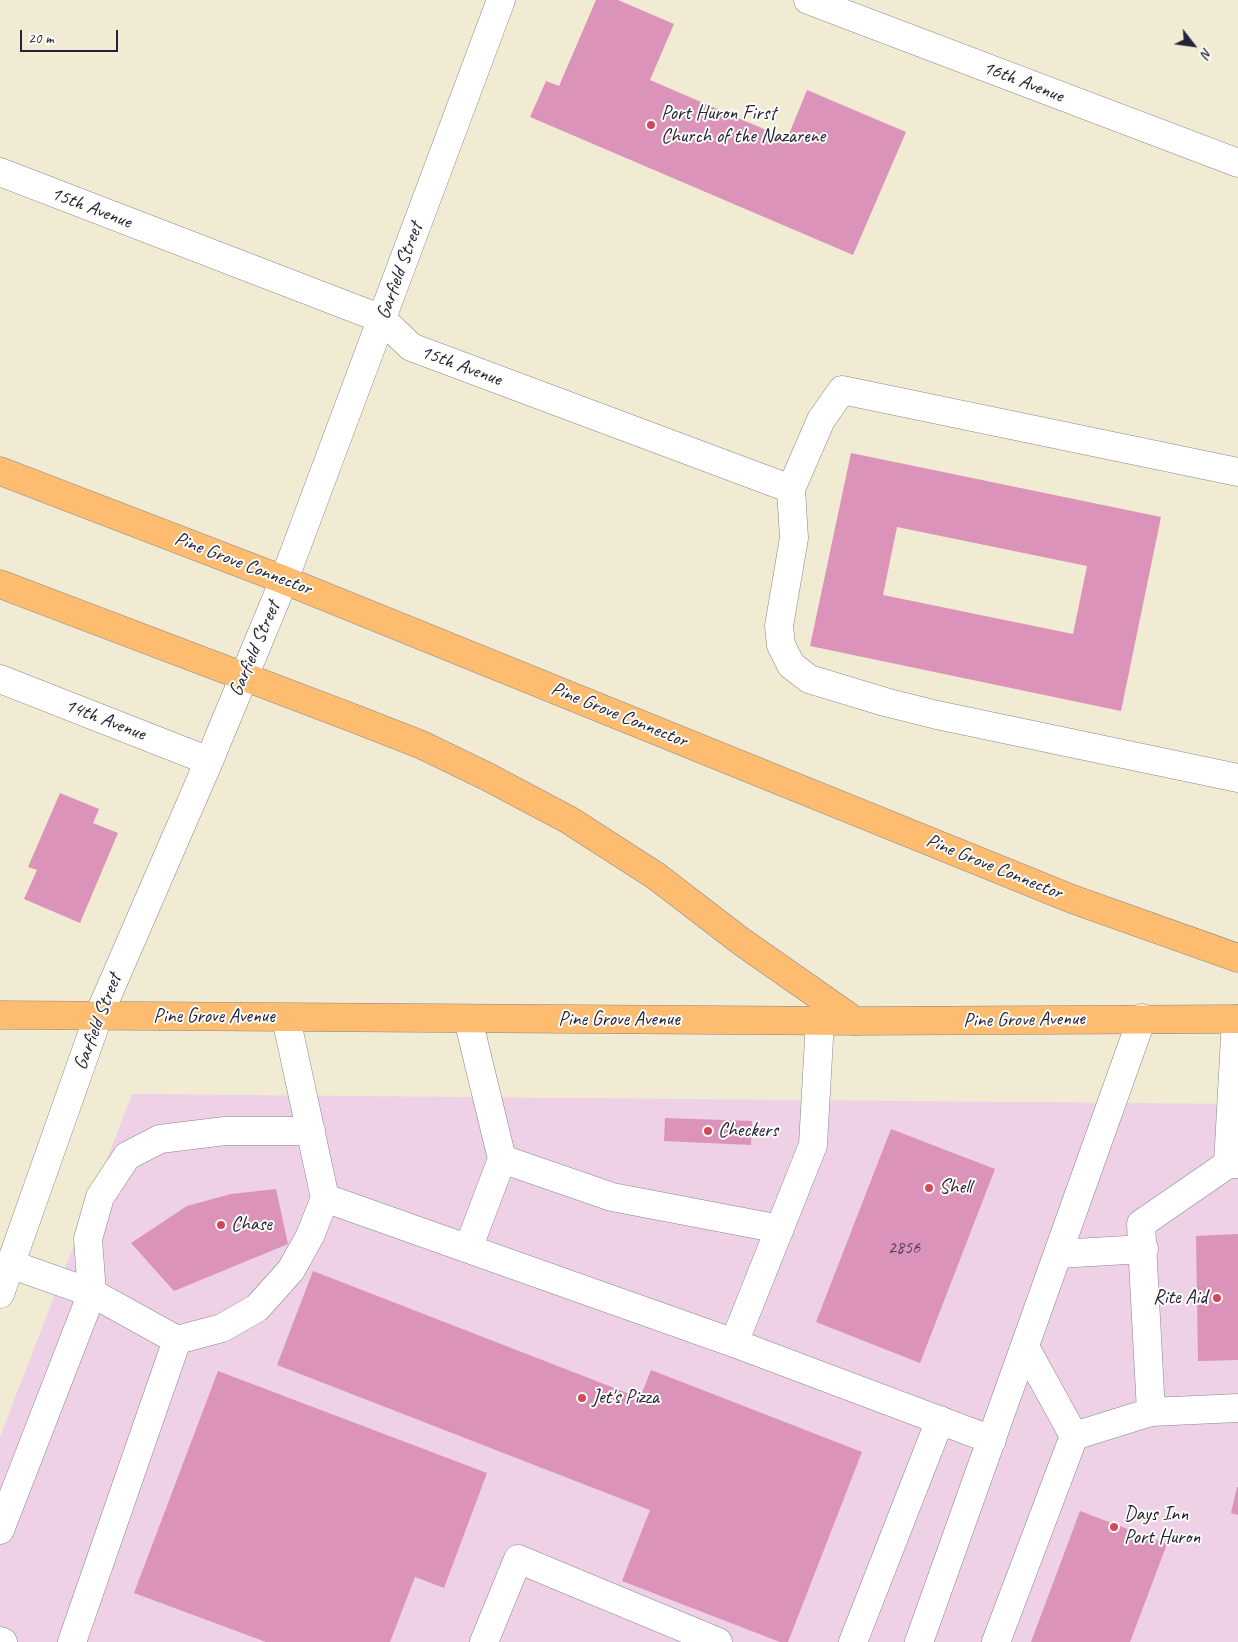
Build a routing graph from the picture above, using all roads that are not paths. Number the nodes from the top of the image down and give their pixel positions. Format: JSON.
{"nodes":[{"id":1,"x":501,"y":0,"type":"edge"},
{"id":2,"x":808,"y":0,"type":"edge"},
{"id":3,"x":1238,"y":163,"type":"edge"},
{"id":4,"x":0,"y":172,"type":"edge"},
{"id":5,"x":382,"y":319,"type":"junction"},
{"id":6,"x":0,"y":471,"type":"edge"},
{"id":7,"x":1238,"y":472,"type":"edge"},
{"id":8,"x":791,"y":489,"type":"junction"},
{"id":9,"x":284,"y":580,"type":"junction"},
{"id":10,"x":0,"y":584,"type":"edge"},
{"id":11,"x":244,"y":675,"type":"junction"},
{"id":12,"x":0,"y":679,"type":"edge"},
{"id":13,"x":209,"y":761,"type":"junction"},
{"id":14,"x":1238,"y":778,"type":"edge"},
{"id":15,"x":1238,"y":958,"type":"edge"},
{"id":16,"x":0,"y":1015,"type":"edge"},
{"id":17,"x":98,"y":1017,"type":"junction"},
{"id":18,"x":286,"y":1018,"type":"junction"},
{"id":19,"x":1142,"y":1018,"type":"junction"},
{"id":20,"x":468,"y":1019,"type":"junction"},
{"id":21,"x":1237,"y":1019,"type":"edge"},
{"id":22,"x":820,"y":1021,"type":"junction"},
{"id":23,"x":855,"y":1021,"type":"junction"},
{"id":24,"x":310,"y":1131,"type":"junction"},
{"id":25,"x":502,"y":1160,"type":"junction"},
{"id":26,"x":1233,"y":1164,"type":"edge"},
{"id":27,"x":325,"y":1198,"type":"junction"},
{"id":28,"x":780,"y":1230,"type":"junction"},
{"id":29,"x":468,"y":1249,"type":"junction"},
{"id":30,"x":1144,"y":1249,"type":"junction"},
{"id":31,"x":1058,"y":1254,"type":"junction"},
{"id":32,"x":10,"y":1264,"type":"junction"},
{"id":33,"x":92,"y":1293,"type":"junction"},
{"id":34,"x":0,"y":1294,"type":"edge"},
{"id":35,"x":177,"y":1340,"type":"junction"},
{"id":36,"x":734,"y":1343,"type":"junction"},
{"id":37,"x":1025,"y":1347,"type":"junction"},
{"id":38,"x":1238,"y":1408,"type":"edge"},
{"id":39,"x":1151,"y":1412,"type":"junction"},
{"id":40,"x":940,"y":1420,"type":"junction"},
{"id":41,"x":1074,"y":1436,"type":"junction"},
{"id":42,"x":992,"y":1440,"type":"junction"},
{"id":43,"x":6,"y":1496,"type":"edge"},
{"id":44,"x":0,"y":1530,"type":"edge"},
{"id":45,"x":703,"y":1639,"type":"edge"},
{"id":46,"x":72,"y":1642,"type":"edge"},
{"id":47,"x":484,"y":1642,"type":"edge"},
{"id":48,"x":853,"y":1642,"type":"edge"},
{"id":49,"x":919,"y":1642,"type":"edge"},
{"id":50,"x":996,"y":1642,"type":"edge"}],
"edges":[{"from":1,"to":5,"type":"street","name":"Garfield Street"},
{"from":2,"to":3,"type":"street","name":"16th Avenue"},
{"from":4,"to":5,"type":"street","name":"15th Avenue"},
{"from":5,"to":8,"type":"street","name":"15th Avenue"},
{"from":5,"to":9,"type":"street","name":"Garfield Street"},
{"from":6,"to":9,"type":"main road","name":"Pine Grove Connector"},
{"from":7,"to":8,"type":"street"},
{"from":8,"to":14,"type":"street"},
{"from":9,"to":11,"type":"street","name":"Garfield Street"},
{"from":9,"to":15,"type":"main road","name":"Pine Grove Connector"},
{"from":10,"to":11,"type":"main road"},
{"from":11,"to":13,"type":"street","name":"Garfield Street"},
{"from":11,"to":23,"type":"main road"},
{"from":12,"to":13,"type":"street","name":"14th Avenue"},
{"from":13,"to":17,"type":"street","name":"Garfield Street"},
{"from":16,"to":17,"type":"main road","name":"Pine Grove Avenue"},
{"from":17,"to":18,"type":"main road","name":"Pine Grove Avenue"},
{"from":17,"to":32,"type":"street","name":"Garfield Street"},
{"from":18,"to":20,"type":"main road","name":"Pine Grove Avenue"},
{"from":18,"to":24,"type":"street"},
{"from":19,"to":21,"type":"main road","name":"Pine Grove Avenue"},
{"from":19,"to":23,"type":"main road","name":"Pine Grove Avenue"},
{"from":19,"to":31,"type":"street"},
{"from":20,"to":22,"type":"main road","name":"Pine Grove Avenue"},
{"from":20,"to":25,"type":"street"},
{"from":21,"to":26,"type":"street"},
{"from":22,"to":23,"type":"main road","name":"Pine Grove Avenue"},
{"from":22,"to":28,"type":"street"},
{"from":24,"to":27,"type":"street"},
{"from":24,"to":33,"type":"street"},
{"from":25,"to":28,"type":"street"},
{"from":25,"to":29,"type":"street"},
{"from":26,"to":30,"type":"street"},
{"from":27,"to":29,"type":"street"},
{"from":27,"to":35,"type":"street"},
{"from":28,"to":36,"type":"street"},
{"from":29,"to":36,"type":"street"},
{"from":30,"to":31,"type":"street"},
{"from":30,"to":39,"type":"street"},
{"from":31,"to":37,"type":"street"},
{"from":32,"to":33,"type":"street"},
{"from":32,"to":34,"type":"street","name":"Garfield Street"},
{"from":33,"to":35,"type":"street"},
{"from":33,"to":43,"type":"street"},
{"from":35,"to":46,"type":"street"},
{"from":36,"to":40,"type":"street"},
{"from":37,"to":41,"type":"street"},
{"from":37,"to":42,"type":"street"},
{"from":38,"to":39,"type":"street"},
{"from":39,"to":41,"type":"street"},
{"from":40,"to":42,"type":"street"},
{"from":40,"to":48,"type":"street"},
{"from":41,"to":50,"type":"street"},
{"from":42,"to":49,"type":"street"},
{"from":43,"to":44,"type":"street"},
{"from":45,"to":47,"type":"street"}]}
